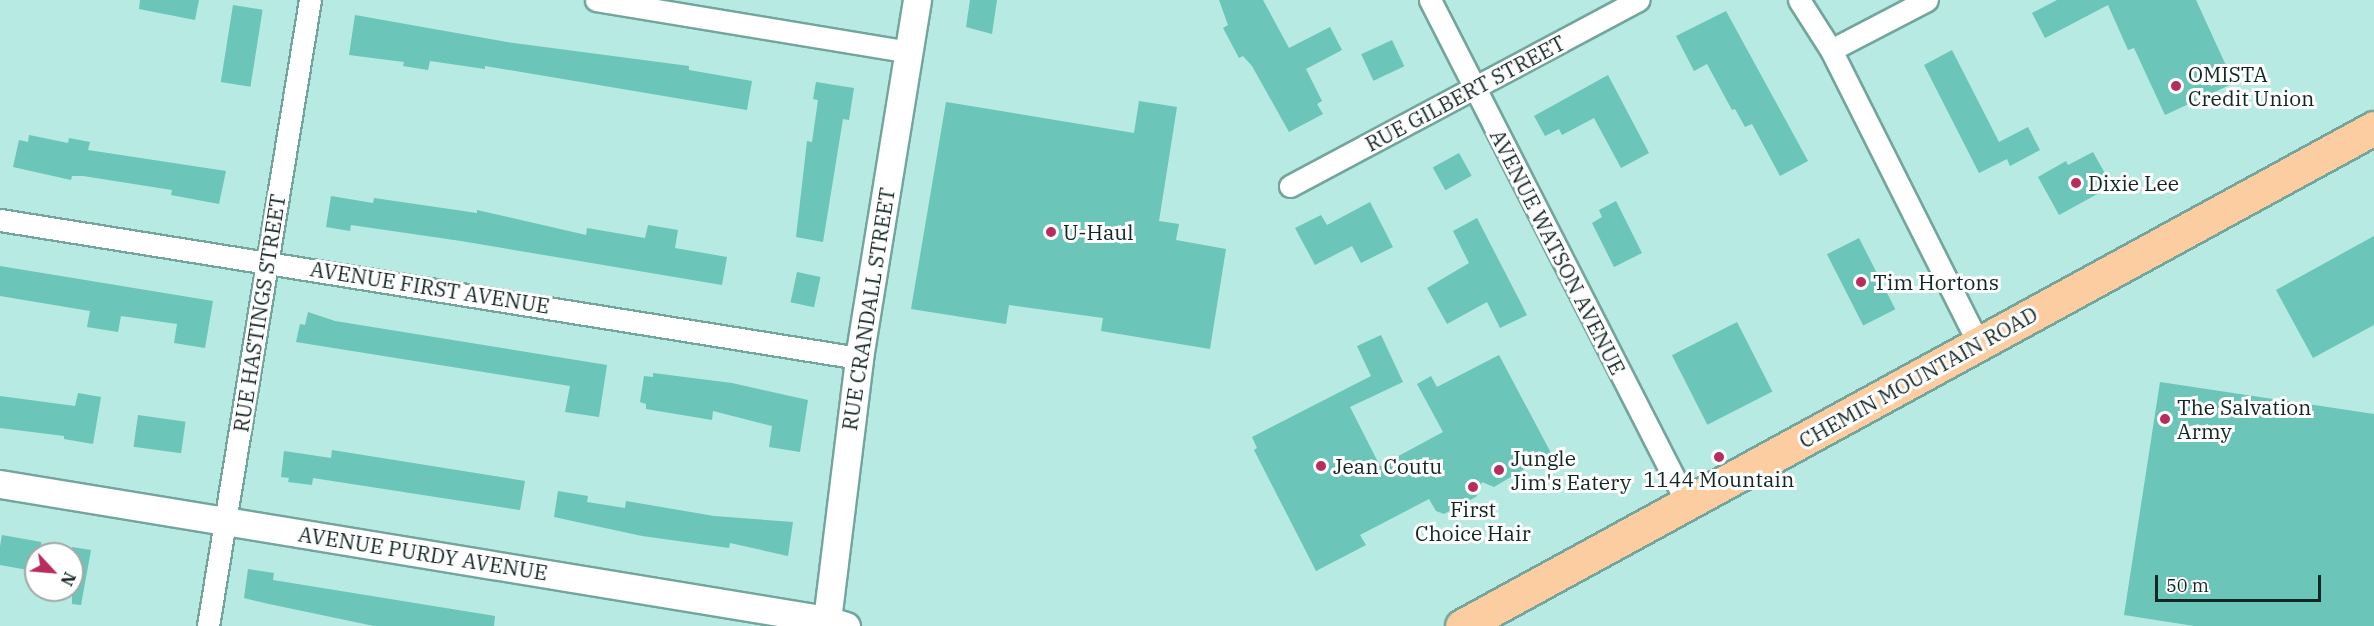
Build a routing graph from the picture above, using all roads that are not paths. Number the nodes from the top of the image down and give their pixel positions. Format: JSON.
{"nodes":[{"id":1,"x":310,"y":0,"type":"edge"},
{"id":2,"x":596,"y":0,"type":"edge"},
{"id":3,"x":917,"y":0,"type":"edge"},
{"id":4,"x":1430,"y":0,"type":"edge"},
{"id":5,"x":1639,"y":0,"type":"edge"},
{"id":6,"x":1799,"y":0,"type":"edge"},
{"id":7,"x":1927,"y":0,"type":"edge"},
{"id":8,"x":1831,"y":50,"type":"junction"},
{"id":9,"x":909,"y":52,"type":"junction"},
{"id":10,"x":1476,"y":89,"type":"junction"},
{"id":11,"x":2374,"y":128,"type":"edge"},
{"id":12,"x":1290,"y":186,"type":"dead end"},
{"id":13,"x":0,"y":220,"type":"edge"},
{"id":14,"x":266,"y":261,"type":"junction"},
{"id":15,"x":1979,"y":344,"type":"junction"},
{"id":16,"x":859,"y":358,"type":"junction"},
{"id":17,"x":0,"y":484,"type":"edge"},
{"id":18,"x":1687,"y":503,"type":"junction"},
{"id":19,"x":226,"y":521,"type":"junction"},
{"id":20,"x":836,"y":623,"type":"edge"},
{"id":21,"x":208,"y":626,"type":"edge"},
{"id":22,"x":1462,"y":626,"type":"edge"}],
"edges":[{"from":1,"to":14,"type":"street","name":"RUE HASTINGS STREET"},
{"from":2,"to":9,"type":"street"},
{"from":3,"to":9,"type":"street","name":"RUE CRANDALL STREET"},
{"from":4,"to":10,"type":"street","name":"AVENUE WATSON AVENUE"},
{"from":5,"to":10,"type":"street","name":"RUE GILBERT STREET"},
{"from":6,"to":8,"type":"street"},
{"from":7,"to":8,"type":"street"},
{"from":8,"to":15,"type":"street"},
{"from":9,"to":16,"type":"street","name":"RUE CRANDALL STREET"},
{"from":10,"to":12,"type":"street","name":"RUE GILBERT STREET"},
{"from":10,"to":18,"type":"street","name":"AVENUE WATSON AVENUE"},
{"from":11,"to":15,"type":"main road","name":"CHEMIN MOUNTAIN ROAD"},
{"from":13,"to":14,"type":"street","name":"AVENUE FIRST AVENUE"},
{"from":14,"to":16,"type":"street","name":"AVENUE FIRST AVENUE"},
{"from":14,"to":19,"type":"street","name":"RUE HASTINGS STREET"},
{"from":15,"to":18,"type":"main road","name":"CHEMIN MOUNTAIN ROAD"},
{"from":16,"to":20,"type":"street","name":"RUE CRANDALL STREET"},
{"from":17,"to":19,"type":"street","name":"AVENUE PURDY AVENUE"},
{"from":18,"to":22,"type":"main road","name":"CHEMIN MOUNTAIN ROAD"},
{"from":19,"to":20,"type":"street","name":"AVENUE PURDY AVENUE"},
{"from":19,"to":21,"type":"street","name":"RUE HASTINGS STREET"}]}
